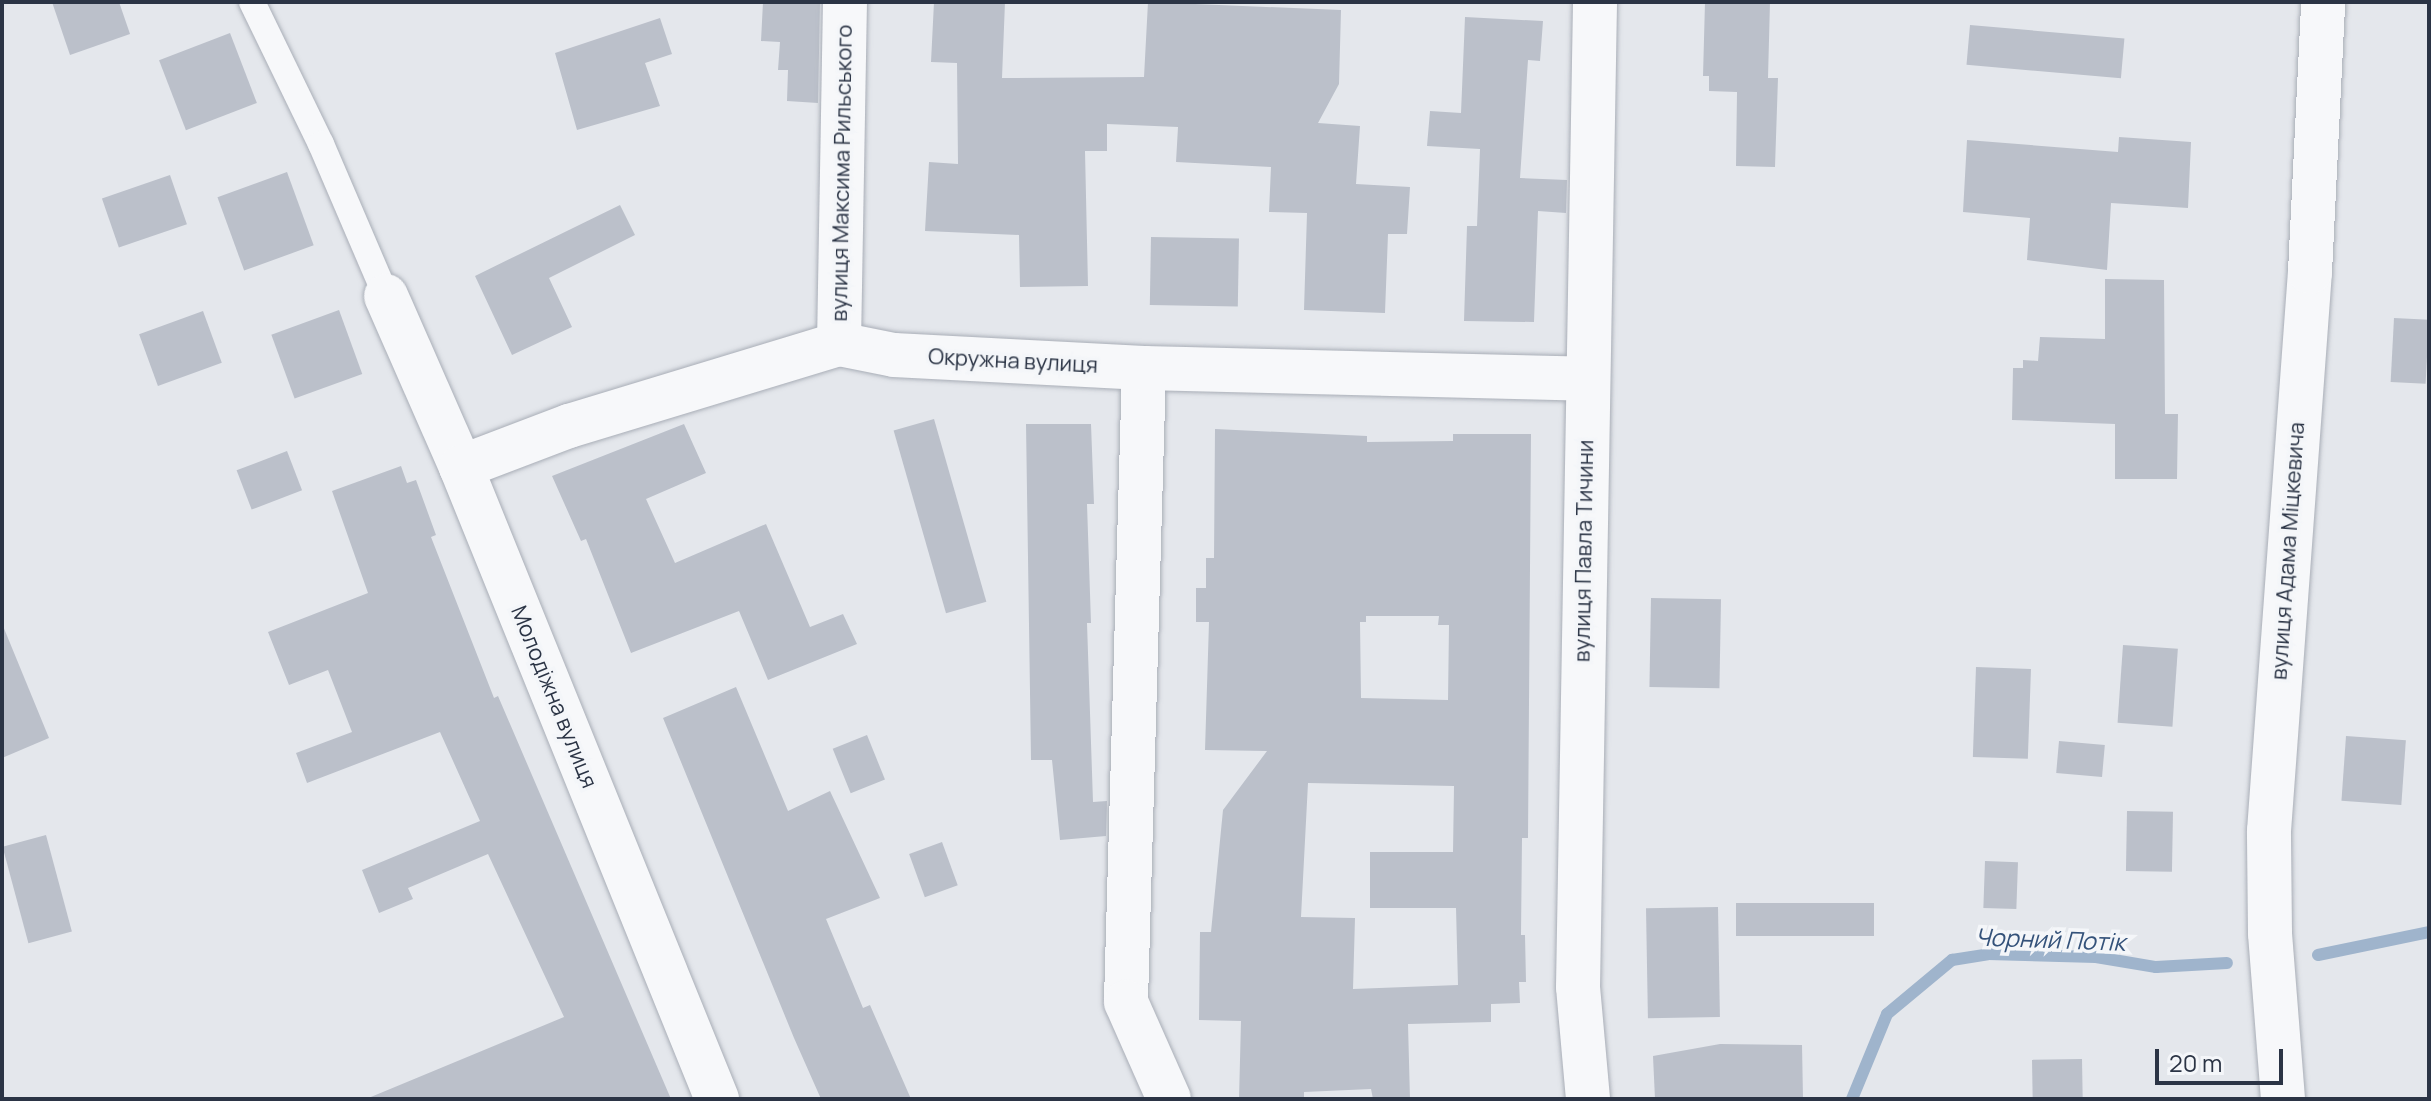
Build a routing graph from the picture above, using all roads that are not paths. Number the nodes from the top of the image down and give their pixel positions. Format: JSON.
{"nodes":[{"id":1,"x":252,"y":2,"type":"edge"},
{"id":2,"x":845,"y":2,"type":"edge"},
{"id":3,"x":1595,"y":2,"type":"edge"},
{"id":4,"x":2323,"y":2,"type":"edge"},
{"id":5,"x":386,"y":296,"type":"joint"},
{"id":6,"x":839,"y":344,"type":"junction"},
{"id":7,"x":1144,"y":368,"type":"junction"},
{"id":8,"x":1587,"y":379,"type":"junction"},
{"id":9,"x":461,"y":467,"type":"junction"},
{"id":10,"x":717,"y":1099,"type":"edge"},
{"id":11,"x":1169,"y":1099,"type":"edge"},
{"id":12,"x":1588,"y":1099,"type":"edge"},
{"id":13,"x":2283,"y":1099,"type":"edge"}],
"edges":[{"from":1,"to":5,"type":"lane"},
{"from":2,"to":6,"type":"street","name":"вулиця Максима Рильського"},
{"from":3,"to":8,"type":"street","name":"вулиця Павла Тичини"},
{"from":4,"to":13,"type":"street","name":"вулиця Адама Міцкевича"},
{"from":5,"to":9,"type":"street","name":"Молодіжна вулиця"},
{"from":6,"to":7,"type":"street","name":"Окружна вулиця"},
{"from":6,"to":9,"type":"street","name":"Окружна вулиця"},
{"from":7,"to":8,"type":"street","name":"Окружна вулиця"},
{"from":7,"to":11,"type":"street"},
{"from":8,"to":12,"type":"street","name":"вулиця Павла Тичини"},
{"from":9,"to":10,"type":"street","name":"Молодіжна вулиця"}]}
